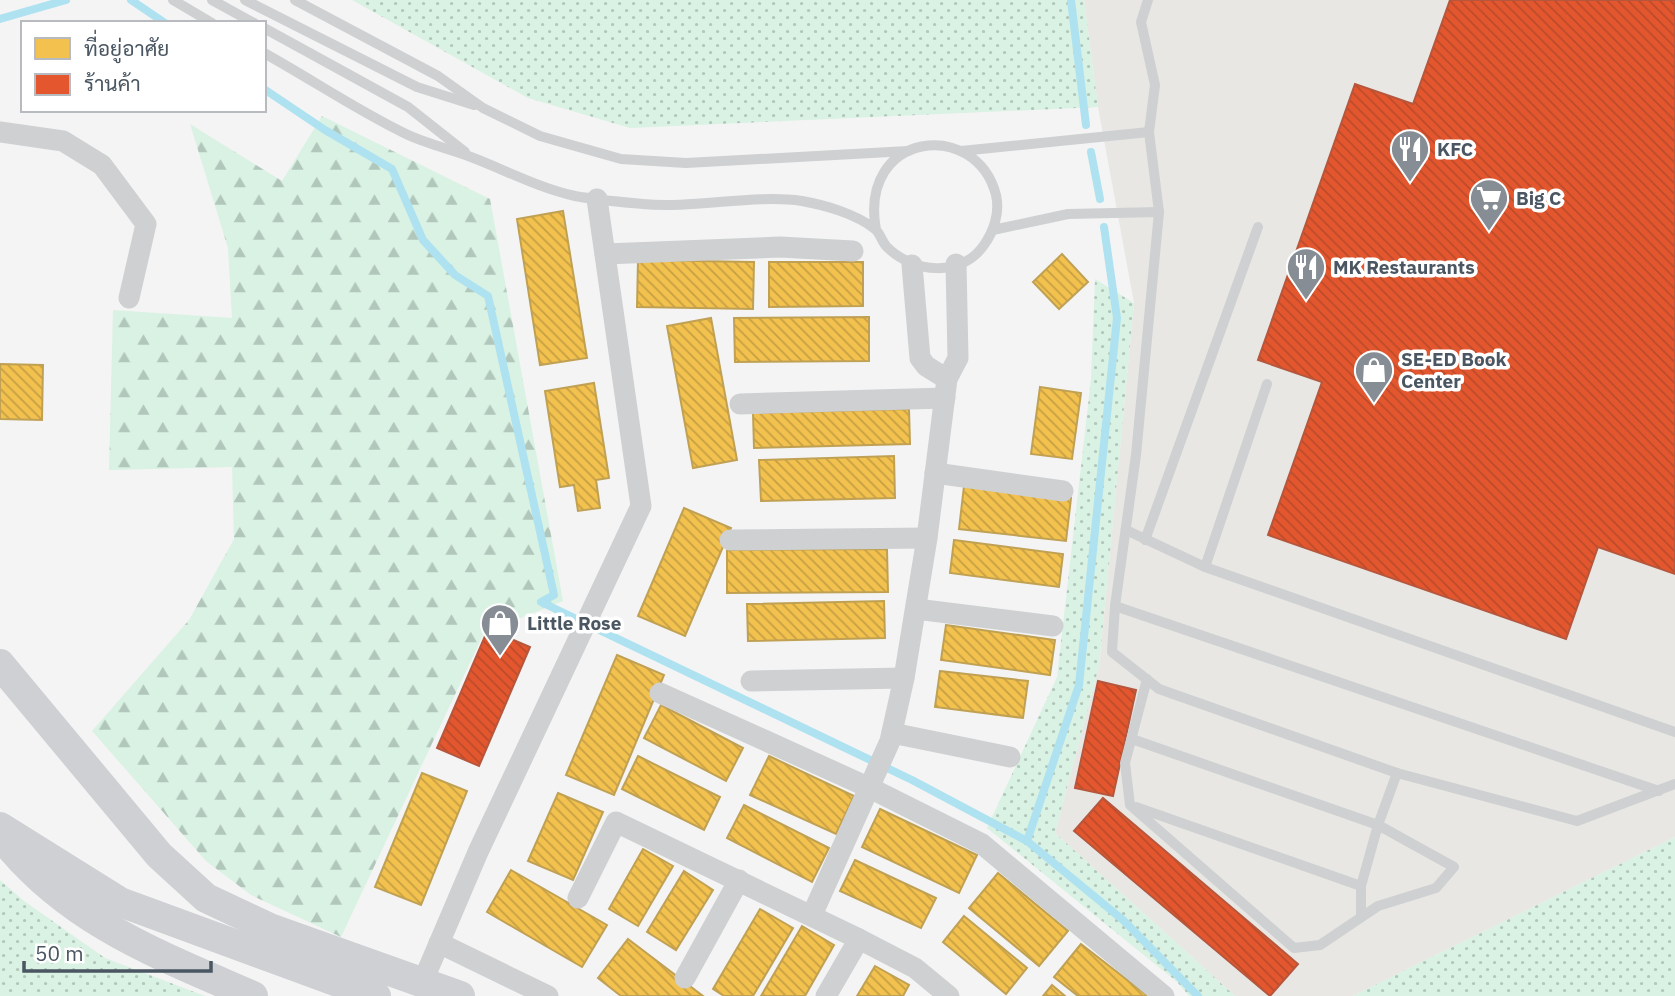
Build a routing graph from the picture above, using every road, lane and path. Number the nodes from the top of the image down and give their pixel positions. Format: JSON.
{"nodes":[{"id":1,"x":173,"y":0,"type":"edge"},
{"id":2,"x":212,"y":0,"type":"edge"},
{"id":3,"x":245,"y":0,"type":"edge"},
{"id":4,"x":295,"y":0,"type":"edge"},
{"id":5,"x":1148,"y":0,"type":"edge"},
{"id":6,"x":209,"y":21,"type":"edge"},
{"id":7,"x":250,"y":21,"type":"edge"},
{"id":8,"x":266,"y":29,"type":"edge"},
{"id":9,"x":266,"y":53,"type":"edge"},
{"id":10,"x":483,"y":108,"type":"junction"},
{"id":11,"x":0,"y":132,"type":"edge"},
{"id":12,"x":1149,"y":132,"type":"junction"},
{"id":13,"x":908,"y":150,"type":"junction"},
{"id":14,"x":961,"y":151,"type":"junction"},
{"id":15,"x":473,"y":158,"type":"junction"},
{"id":16,"x":597,"y":199,"type":"junction"},
{"id":17,"x":1159,"y":212,"type":"junction"},
{"id":18,"x":1258,"y":227,"type":"dead end"},
{"id":19,"x":876,"y":230,"type":"junction"},
{"id":20,"x":993,"y":230,"type":"junction"},
{"id":21,"x":853,"y":251,"type":"dead end"},
{"id":22,"x":605,"y":254,"type":"junction"},
{"id":23,"x":956,"y":264,"type":"junction"},
{"id":24,"x":912,"y":265,"type":"junction"},
{"id":25,"x":129,"y":299,"type":"dead end"},
{"id":26,"x":1267,"y":384,"type":"dead end"},
{"id":27,"x":946,"y":389,"type":"junction"},
{"id":28,"x":740,"y":404,"type":"dead end"},
{"id":29,"x":935,"y":473,"type":"junction"},
{"id":30,"x":1063,"y":491,"type":"dead end"},
{"id":31,"x":1126,"y":530,"type":"junction"},
{"id":32,"x":927,"y":538,"type":"junction"},
{"id":33,"x":730,"y":540,"type":"dead end"},
{"id":34,"x":1145,"y":540,"type":"junction"},
{"id":35,"x":1205,"y":567,"type":"junction"},
{"id":36,"x":1115,"y":606,"type":"junction"},
{"id":37,"x":916,"y":608,"type":"junction"},
{"id":38,"x":1053,"y":626,"type":"dead end"},
{"id":39,"x":0,"y":664,"type":"edge"},
{"id":40,"x":904,"y":678,"type":"junction"},
{"id":41,"x":1147,"y":679,"type":"junction"},
{"id":42,"x":751,"y":681,"type":"dead end"},
{"id":43,"x":660,"y":693,"type":"dead end"},
{"id":44,"x":1675,"y":732,"type":"edge"},
{"id":45,"x":891,"y":737,"type":"junction"},
{"id":46,"x":1132,"y":739,"type":"junction"},
{"id":47,"x":1010,"y":757,"type":"dead end"},
{"id":48,"x":1397,"y":773,"type":"junction"},
{"id":49,"x":872,"y":782,"type":"junction"},
{"id":50,"x":1675,"y":784,"type":"edge"},
{"id":51,"x":1659,"y":791,"type":"junction"},
{"id":52,"x":1130,"y":805,"type":"junction"},
{"id":53,"x":1378,"y":825,"type":"junction"},
{"id":54,"x":0,"y":827,"type":"edge"},
{"id":55,"x":0,"y":834,"type":"edge"},
{"id":56,"x":739,"y":880,"type":"junction"},
{"id":57,"x":1362,"y":886,"type":"junction"},
{"id":58,"x":578,"y":898,"type":"dead end"},
{"id":59,"x":812,"y":915,"type":"junction"},
{"id":60,"x":1361,"y":917,"type":"junction"},
{"id":61,"x":859,"y":939,"type":"junction"},
{"id":62,"x":439,"y":943,"type":"junction"},
{"id":63,"x":685,"y":978,"type":"dead end"},
{"id":64,"x":423,"y":981,"type":"junction"},
{"id":65,"x":253,"y":996,"type":"edge"},
{"id":66,"x":376,"y":996,"type":"edge"},
{"id":67,"x":460,"y":996,"type":"edge"},
{"id":68,"x":548,"y":996,"type":"edge"},
{"id":69,"x":826,"y":996,"type":"edge"},
{"id":70,"x":950,"y":996,"type":"edge"},
{"id":71,"x":1164,"y":996,"type":"edge"}],
"edges":[{"from":1,"to":6,"type":"lane"},
{"from":2,"to":7,"type":"lane"},
{"from":3,"to":10,"type":"lane"},
{"from":4,"to":10,"type":"lane"},
{"from":5,"to":12,"type":"lane"},
{"from":8,"to":15,"type":"lane"},
{"from":9,"to":15,"type":"lane"},
{"from":10,"to":13,"type":"lane"},
{"from":11,"to":25,"type":"street"},
{"from":12,"to":14,"type":"lane"},
{"from":12,"to":17,"type":"lane"},
{"from":13,"to":14,"type":"lane"},
{"from":13,"to":19,"type":"lane"},
{"from":14,"to":20,"type":"lane"},
{"from":15,"to":16,"type":"lane"},
{"from":16,"to":19,"type":"lane"},
{"from":16,"to":22,"type":"street"},
{"from":17,"to":20,"type":"lane"},
{"from":17,"to":31,"type":"lane"},
{"from":18,"to":34,"type":"lane"},
{"from":19,"to":24,"type":"lane"},
{"from":20,"to":23,"type":"lane"},
{"from":21,"to":22,"type":"street"},
{"from":22,"to":62,"type":"street"},
{"from":23,"to":24,"type":"lane"},
{"from":23,"to":27,"type":"street"},
{"from":24,"to":27,"type":"street"},
{"from":26,"to":35,"type":"lane"},
{"from":27,"to":28,"type":"street"},
{"from":27,"to":29,"type":"street"},
{"from":29,"to":30,"type":"street"},
{"from":29,"to":32,"type":"street"},
{"from":31,"to":34,"type":"lane"},
{"from":31,"to":36,"type":"lane"},
{"from":32,"to":33,"type":"street"},
{"from":32,"to":37,"type":"street"},
{"from":34,"to":35,"type":"lane"},
{"from":35,"to":44,"type":"lane"},
{"from":36,"to":41,"type":"lane"},
{"from":36,"to":51,"type":"lane"},
{"from":37,"to":38,"type":"street"},
{"from":37,"to":40,"type":"street"},
{"from":39,"to":64,"type":"main road"},
{"from":40,"to":42,"type":"street"},
{"from":40,"to":45,"type":"street"},
{"from":41,"to":46,"type":"lane"},
{"from":41,"to":48,"type":"lane"},
{"from":43,"to":49,"type":"street"},
{"from":45,"to":47,"type":"street"},
{"from":45,"to":49,"type":"street"},
{"from":46,"to":52,"type":"lane"},
{"from":46,"to":53,"type":"lane"},
{"from":48,"to":51,"type":"lane"},
{"from":48,"to":53,"type":"lane"},
{"from":49,"to":59,"type":"street"},
{"from":49,"to":71,"type":"street"},
{"from":50,"to":51,"type":"lane"},
{"from":52,"to":57,"type":"lane"},
{"from":52,"to":60,"type":"lane"},
{"from":53,"to":57,"type":"lane"},
{"from":53,"to":60,"type":"lane"},
{"from":54,"to":66,"type":"main road"},
{"from":55,"to":65,"type":"main road"},
{"from":56,"to":58,"type":"street"},
{"from":56,"to":59,"type":"street"},
{"from":56,"to":63,"type":"street"},
{"from":57,"to":60,"type":"lane"},
{"from":59,"to":61,"type":"street"},
{"from":61,"to":69,"type":"street"},
{"from":61,"to":70,"type":"street"},
{"from":62,"to":64,"type":"street"},
{"from":62,"to":68,"type":"street"},
{"from":64,"to":67,"type":"main road"}]}
